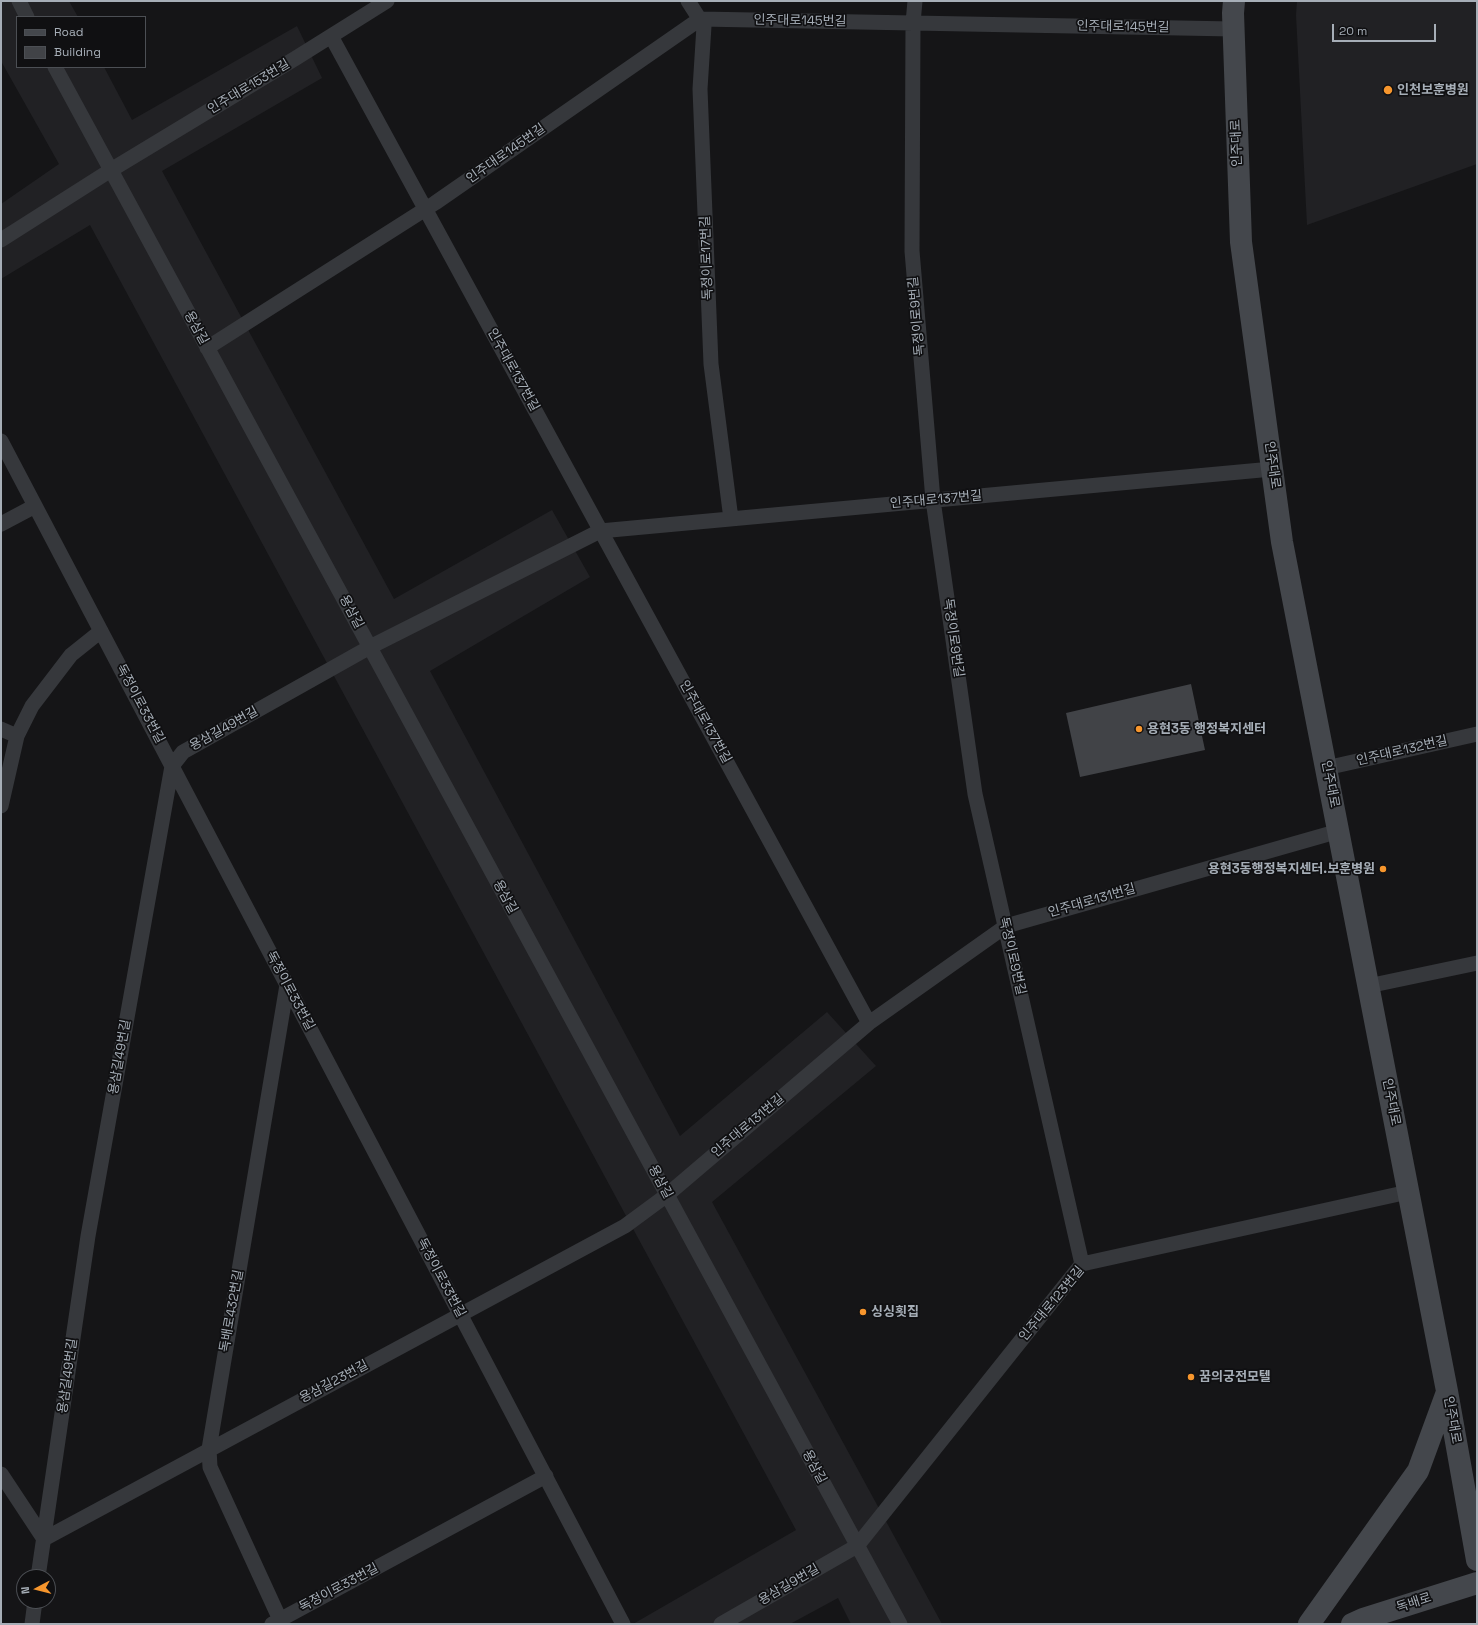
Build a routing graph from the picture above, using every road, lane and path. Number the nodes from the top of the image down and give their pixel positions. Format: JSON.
{"nodes":[{"id":1,"x":19,"y":1,"type":"edge"},
{"id":2,"x":387,"y":1,"type":"edge"},
{"id":3,"x":688,"y":1,"type":"edge"},
{"id":4,"x":915,"y":1,"type":"edge"},
{"id":5,"x":1234,"y":1,"type":"edge"},
{"id":6,"x":26,"y":16,"type":"edge"},
{"id":7,"x":700,"y":19,"type":"junction"},
{"id":8,"x":913,"y":23,"type":"junction"},
{"id":9,"x":1233,"y":29,"type":"junction"},
{"id":10,"x":331,"y":36,"type":"junction"},
{"id":11,"x":56,"y":68,"type":"edge"},
{"id":12,"x":111,"y":170,"type":"junction"},
{"id":13,"x":425,"y":209,"type":"junction"},
{"id":14,"x":1,"y":240,"type":"edge"},
{"id":15,"x":207,"y":348,"type":"junction"},
{"id":16,"x":1,"y":441,"type":"edge"},
{"id":17,"x":1272,"y":469,"type":"junction"},
{"id":18,"x":933,"y":500,"type":"junction"},
{"id":19,"x":35,"y":506,"type":"junction"},
{"id":20,"x":731,"y":519,"type":"junction"},
{"id":21,"x":1,"y":524,"type":"edge"},
{"id":22,"x":600,"y":531,"type":"junction"},
{"id":23,"x":101,"y":631,"type":"junction"},
{"id":24,"x":370,"y":648,"type":"junction"},
{"id":25,"x":1,"y":729,"type":"edge"},
{"id":26,"x":1477,"y":734,"type":"edge"},
{"id":27,"x":17,"y":736,"type":"junction"},
{"id":28,"x":172,"y":766,"type":"junction"},
{"id":29,"x":1326,"y":768,"type":"junction"},
{"id":30,"x":1,"y":806,"type":"edge"},
{"id":31,"x":1339,"y":831,"type":"junction"},
{"id":32,"x":1006,"y":926,"type":"junction"},
{"id":33,"x":1477,"y":963,"type":"edge"},
{"id":34,"x":287,"y":985,"type":"junction"},
{"id":35,"x":1368,"y":986,"type":"junction"},
{"id":36,"x":869,"y":1023,"type":"junction"},
{"id":37,"x":1408,"y":1192,"type":"junction"},
{"id":38,"x":667,"y":1195,"type":"junction"},
{"id":39,"x":625,"y":1226,"type":"joint"},
{"id":40,"x":1082,"y":1264,"type":"junction"},
{"id":41,"x":460,"y":1314,"type":"junction"},
{"id":42,"x":1447,"y":1391,"type":"junction"},
{"id":43,"x":209,"y":1450,"type":"junction"},
{"id":44,"x":1,"y":1474,"type":"edge"},
{"id":45,"x":546,"y":1476,"type":"junction"},
{"id":46,"x":44,"y":1539,"type":"junction"},
{"id":47,"x":858,"y":1546,"type":"junction"},
{"id":48,"x":1477,"y":1560,"type":"edge"},
{"id":49,"x":39,"y":1569,"type":"edge"},
{"id":50,"x":1477,"y":1583,"type":"edge"},
{"id":51,"x":34,"y":1609,"type":"edge"},
{"id":52,"x":278,"y":1623,"type":"edge"},
{"id":53,"x":32,"y":1624,"type":"edge"},
{"id":54,"x":623,"y":1624,"type":"edge"},
{"id":55,"x":721,"y":1624,"type":"edge"},
{"id":56,"x":900,"y":1624,"type":"edge"},
{"id":57,"x":1309,"y":1624,"type":"edge"},
{"id":58,"x":1352,"y":1624,"type":"edge"}],
"edges":[{"from":1,"to":6,"type":"lane"},
{"from":2,"to":10,"type":"lane","name":"인주대로153번길"},
{"from":3,"to":7,"type":"lane","name":"독정이로17번길"},
{"from":4,"to":8,"type":"lane","name":"독정이로9번길"},
{"from":5,"to":9,"type":"main road","name":"인주대로"},
{"from":7,"to":8,"type":"lane","name":"인주대로145번길"},
{"from":7,"to":13,"type":"lane","name":"인주대로145번길"},
{"from":7,"to":20,"type":"lane","name":"독정이로17번길"},
{"from":8,"to":9,"type":"lane","name":"인주대로145번길"},
{"from":8,"to":18,"type":"lane","name":"독정이로9번길"},
{"from":9,"to":17,"type":"main road","name":"인주대로"},
{"from":10,"to":12,"type":"lane","name":"인주대로153번길"},
{"from":10,"to":13,"type":"lane"},
{"from":11,"to":12,"type":"lane","name":"용삼길"},
{"from":12,"to":14,"type":"lane"},
{"from":12,"to":15,"type":"lane","name":"용삼길"},
{"from":13,"to":15,"type":"lane","name":"인주대로145번길"},
{"from":13,"to":22,"type":"lane","name":"인주대로137번길"},
{"from":15,"to":24,"type":"lane","name":"용삼길"},
{"from":16,"to":19,"type":"lane","name":"독정이로33번길"},
{"from":17,"to":18,"type":"lane","name":"인주대로137번길"},
{"from":17,"to":29,"type":"main road","name":"인주대로"},
{"from":18,"to":20,"type":"lane","name":"인주대로137번길"},
{"from":18,"to":32,"type":"lane","name":"독정이로9번길"},
{"from":19,"to":21,"type":"lane"},
{"from":19,"to":23,"type":"lane","name":"독정이로33번길"},
{"from":20,"to":22,"type":"lane","name":"인주대로137번길"},
{"from":22,"to":24,"type":"lane","name":"인주대로137번길"},
{"from":22,"to":36,"type":"lane","name":"인주대로137번길"},
{"from":23,"to":27,"type":"lane"},
{"from":23,"to":28,"type":"lane","name":"독정이로33번길"},
{"from":24,"to":28,"type":"lane","name":"용삼길49번길"},
{"from":24,"to":38,"type":"lane","name":"용삼길"},
{"from":25,"to":27,"type":"lane"},
{"from":26,"to":29,"type":"lane","name":"인주대로132번길"},
{"from":27,"to":30,"type":"lane"},
{"from":28,"to":34,"type":"lane","name":"독정이로33번길"},
{"from":28,"to":46,"type":"lane","name":"용삼길49번길"},
{"from":29,"to":31,"type":"main road","name":"인주대로"},
{"from":31,"to":32,"type":"lane","name":"인주대로131번길"},
{"from":31,"to":35,"type":"main road","name":"인주대로"},
{"from":32,"to":36,"type":"lane","name":"인주대로131번길"},
{"from":32,"to":40,"type":"lane","name":"독정이로9번길"},
{"from":33,"to":35,"type":"lane"},
{"from":34,"to":41,"type":"lane","name":"독정이로33번길"},
{"from":34,"to":43,"type":"lane","name":"독배로432번길"},
{"from":35,"to":37,"type":"main road","name":"인주대로"},
{"from":36,"to":38,"type":"lane","name":"인주대로131번길"},
{"from":37,"to":40,"type":"lane","name":"인주대로123번길"},
{"from":37,"to":42,"type":"main road","name":"인주대로"},
{"from":38,"to":39,"type":"lane","name":"인주대로131번길"},
{"from":38,"to":47,"type":"lane","name":"용삼길"},
{"from":39,"to":41,"type":"lane","name":"용삼길23번길"},
{"from":40,"to":47,"type":"lane","name":"인주대로123번길"},
{"from":41,"to":43,"type":"lane","name":"용삼길23번길"},
{"from":41,"to":45,"type":"lane","name":"독정이로33번길"},
{"from":42,"to":48,"type":"main road","name":"인주대로"},
{"from":42,"to":57,"type":"main road"},
{"from":43,"to":46,"type":"lane","name":"용삼길23번길"},
{"from":43,"to":52,"type":"lane","name":"독배로432번길"},
{"from":44,"to":46,"type":"lane"},
{"from":45,"to":52,"type":"lane","name":"독정이로33번길"},
{"from":45,"to":54,"type":"lane","name":"독정이로33번길"},
{"from":46,"to":49,"type":"lane","name":"용삼길49번길"},
{"from":47,"to":55,"type":"lane","name":"용삼길9번길"},
{"from":47,"to":56,"type":"lane","name":"용삼길"},
{"from":50,"to":58,"type":"main road","name":"독배로"},
{"from":51,"to":53,"type":"lane"}]}
